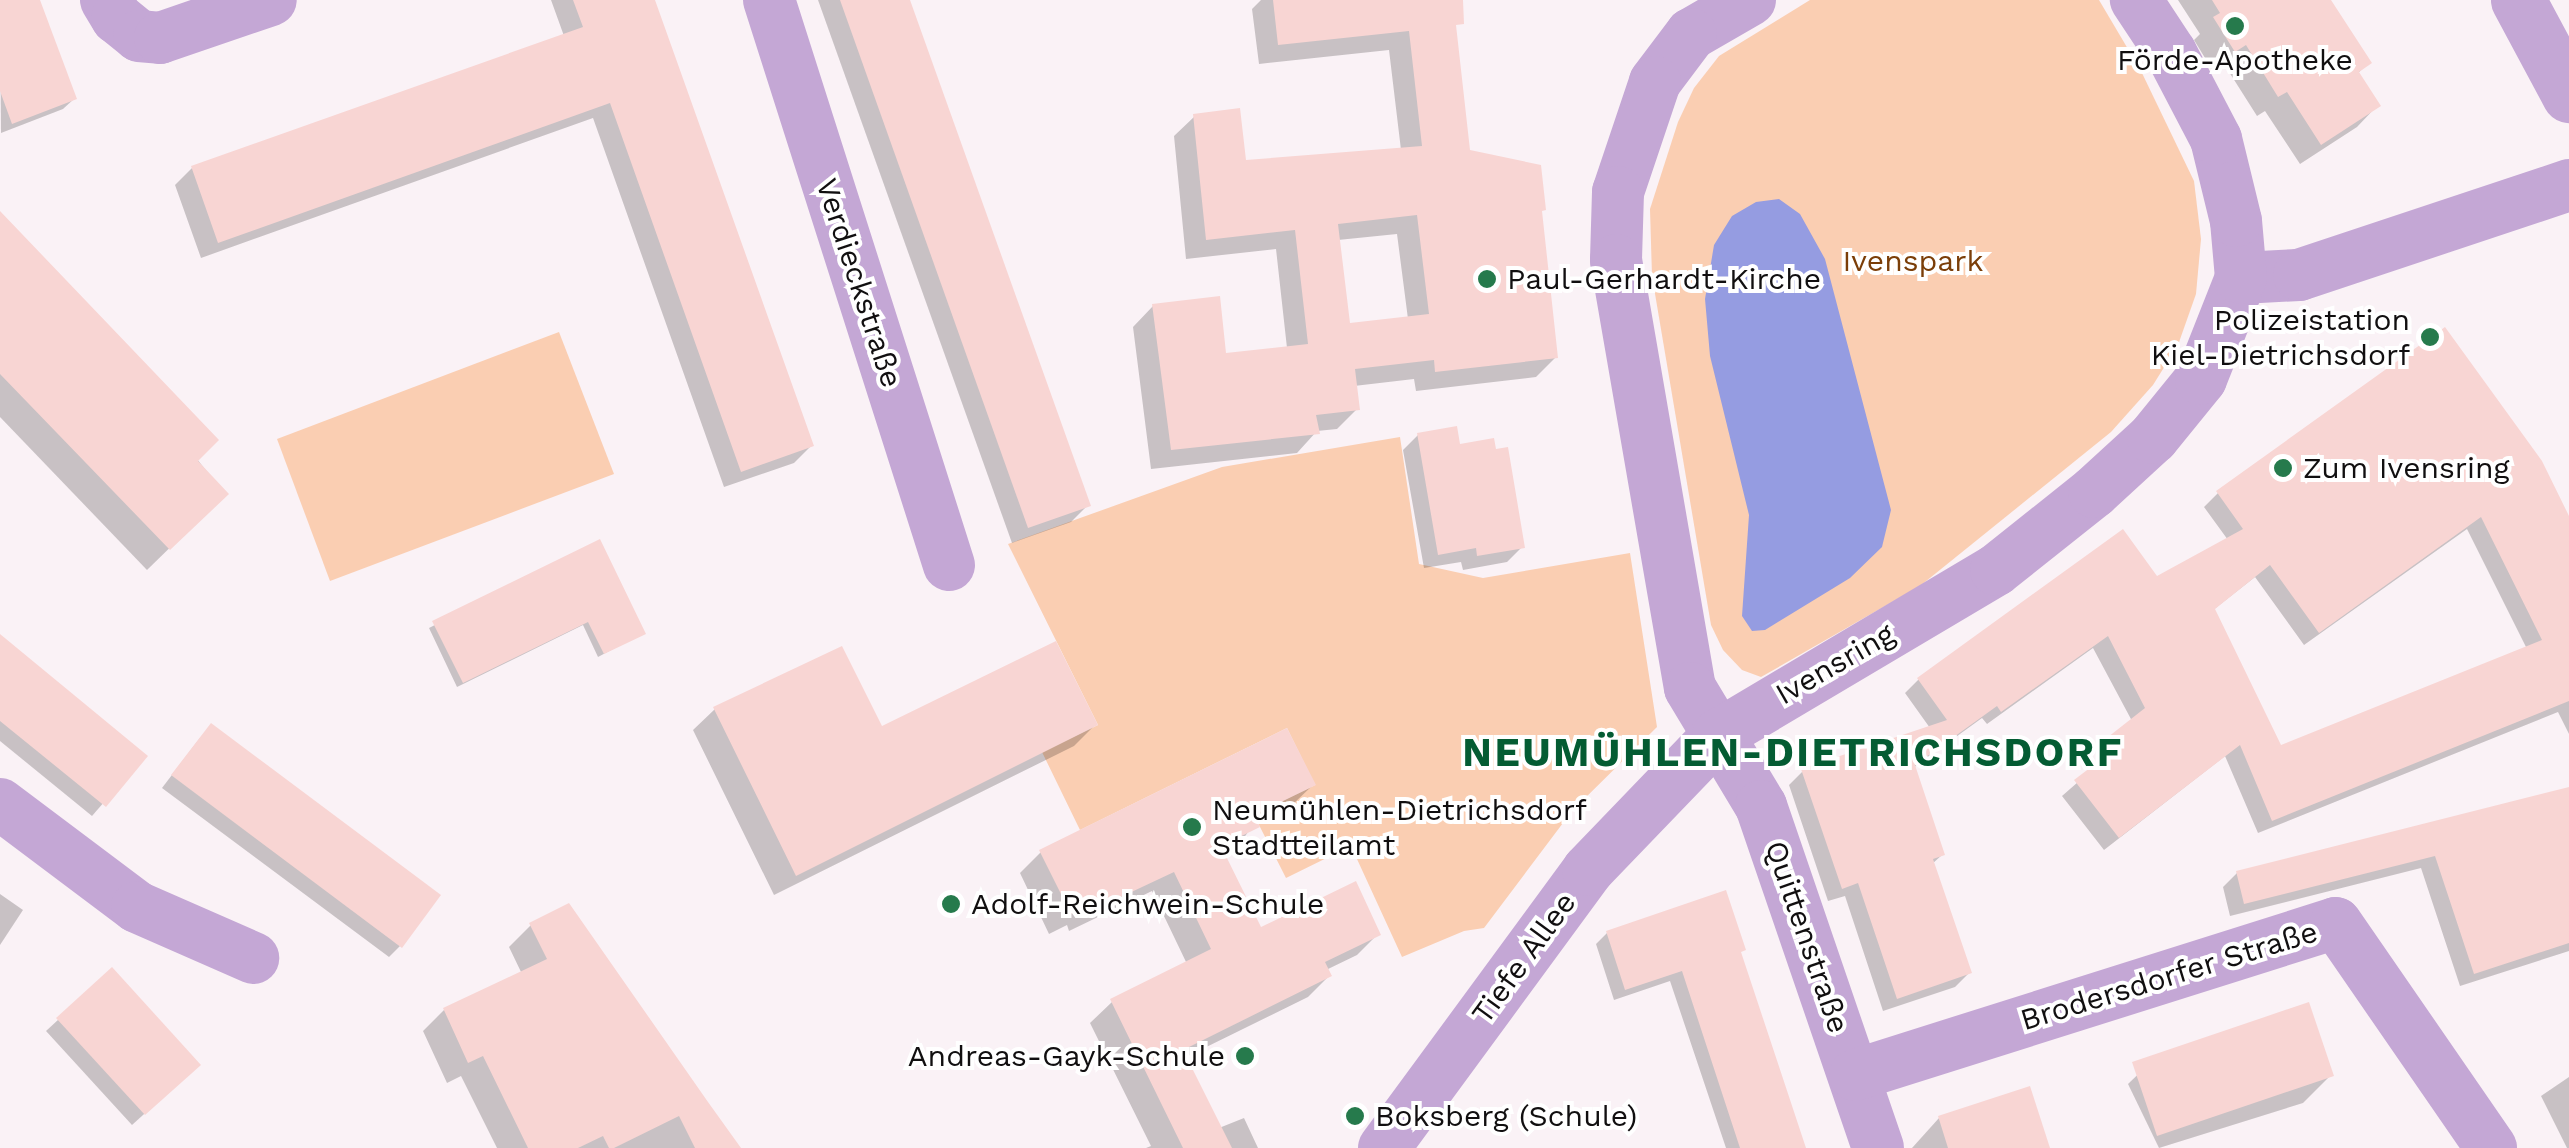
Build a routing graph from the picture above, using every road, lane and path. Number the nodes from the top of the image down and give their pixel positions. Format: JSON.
{"nodes":[{"id":1,"x":270,"y":0,"type":"edge"},
{"id":2,"x":770,"y":0,"type":"edge"},
{"id":3,"x":1750,"y":0,"type":"edge"},
{"id":4,"x":2136,"y":0,"type":"edge"},
{"id":5,"x":2518,"y":0,"type":"edge"},
{"id":6,"x":122,"y":18,"type":"edge"},
{"id":7,"x":2569,"y":95,"type":"edge"},
{"id":8,"x":2569,"y":185,"type":"edge"},
{"id":9,"x":2241,"y":278,"type":"junction"},
{"id":10,"x":949,"y":566,"type":"dead end"},
{"id":11,"x":1718,"y":735,"type":"junction"},
{"id":12,"x":0,"y":804,"type":"edge"},
{"id":13,"x":253,"y":958,"type":"dead end"},
{"id":14,"x":1855,"y":1075,"type":"junction"},
{"id":15,"x":1384,"y":1148,"type":"edge"},
{"id":16,"x":1878,"y":1148,"type":"edge"},
{"id":17,"x":2491,"y":1148,"type":"edge"}],
"edges":[{"from":1,"to":6,"type":"street"},
{"from":2,"to":10,"type":"street","name":"Verdieckstraße"},
{"from":3,"to":11,"type":"street"},
{"from":4,"to":9,"type":"street","name":"Ivensring"},
{"from":5,"to":7,"type":"street"},
{"from":8,"to":9,"type":"street"},
{"from":9,"to":11,"type":"street","name":"Ivensring"},
{"from":11,"to":14,"type":"street","name":"Quittenstraße"},
{"from":11,"to":15,"type":"street","name":"Tiefe Allee"},
{"from":12,"to":13,"type":"street"},
{"from":14,"to":16,"type":"street","name":"Quittenstraße"},
{"from":14,"to":17,"type":"street","name":"Brodersdorfer Straße"}]}
